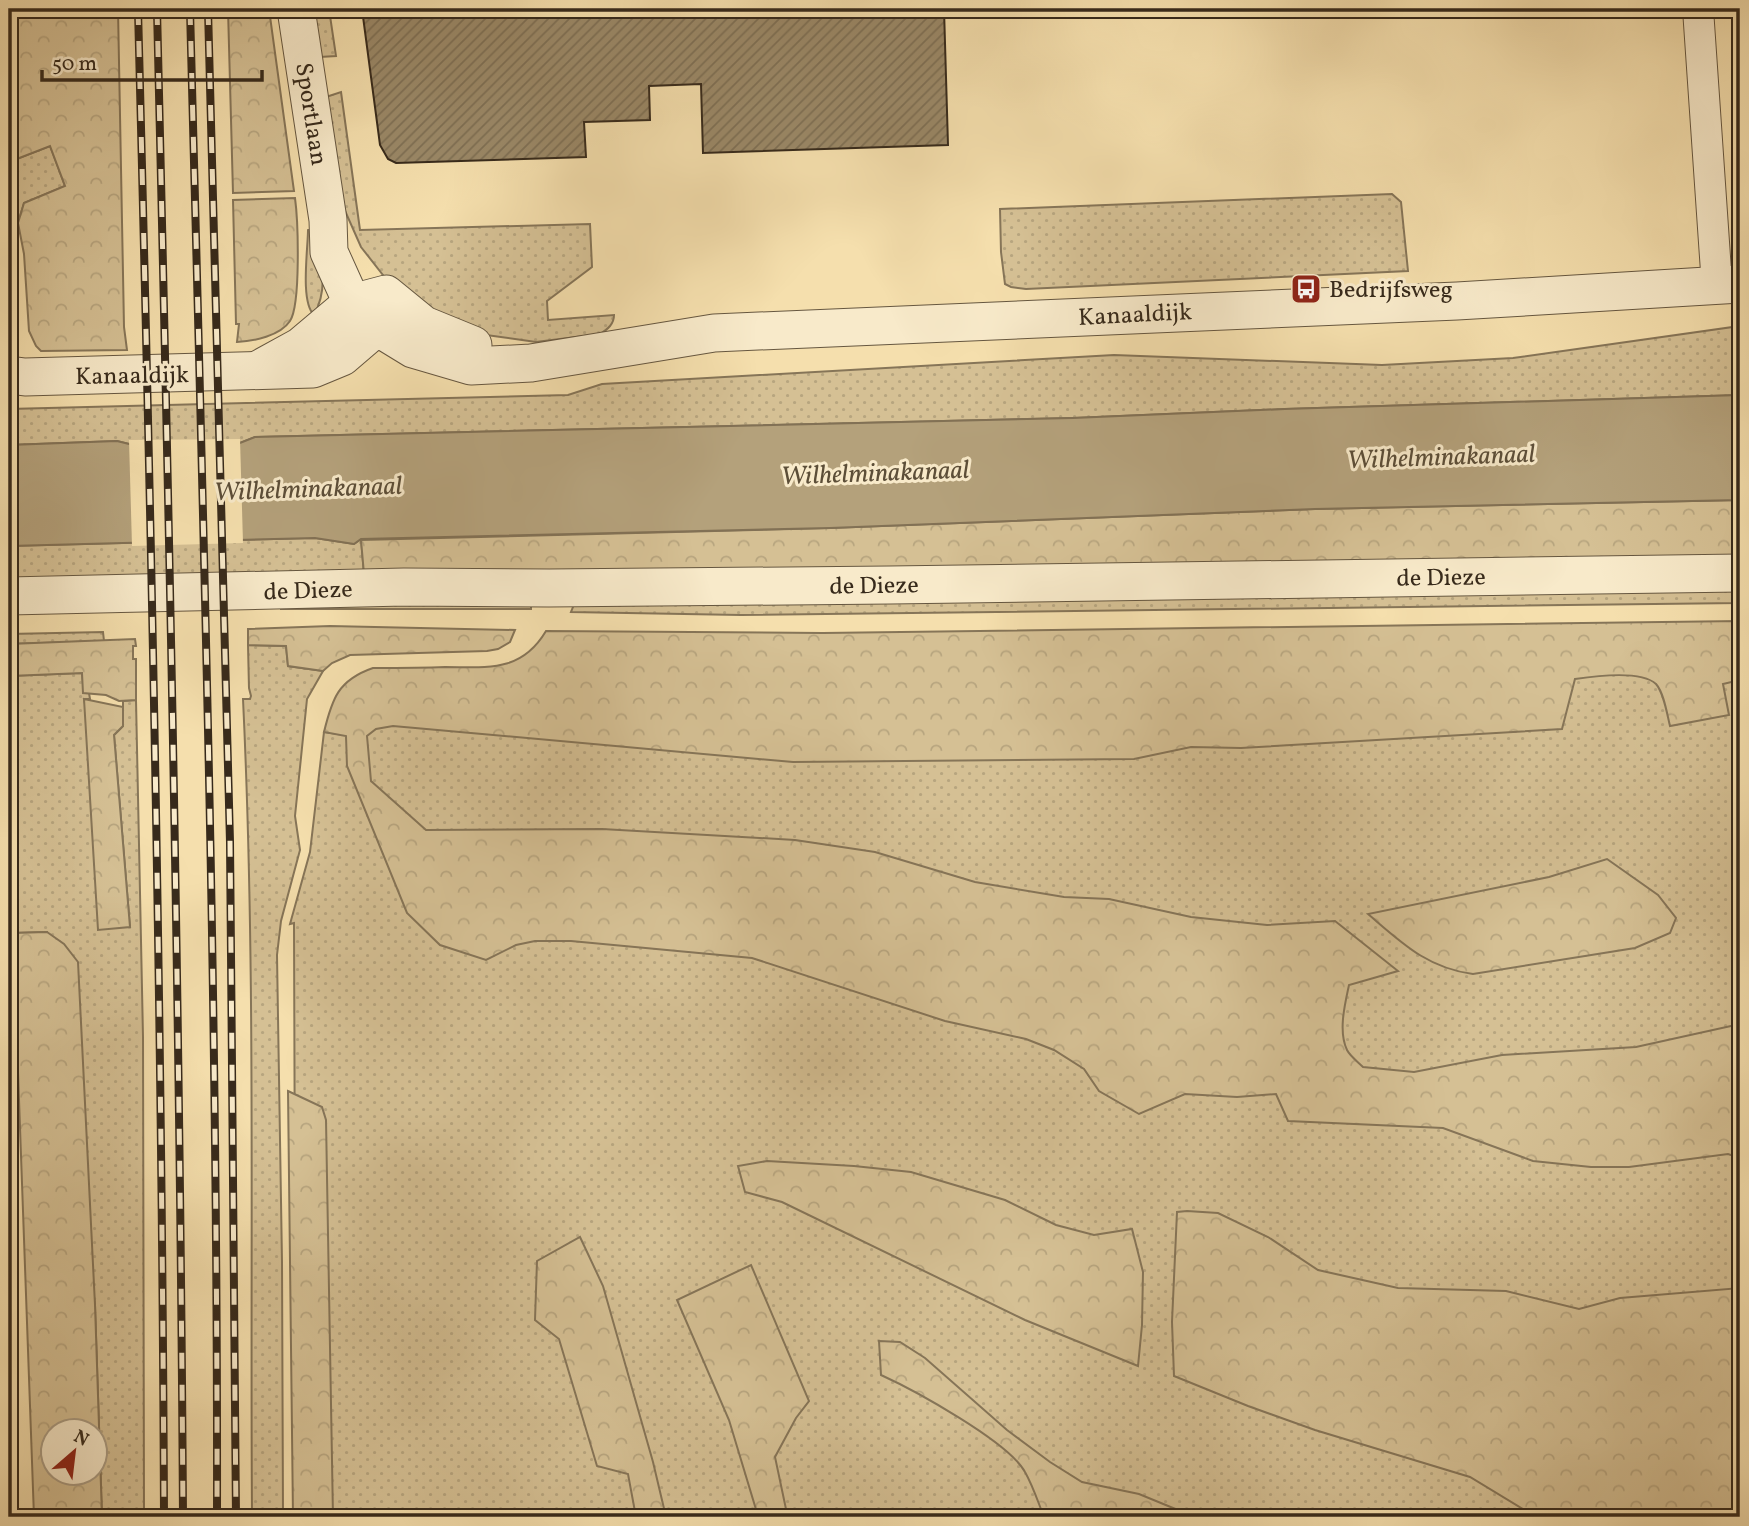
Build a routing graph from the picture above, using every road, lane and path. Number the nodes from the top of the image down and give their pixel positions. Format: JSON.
{"nodes":[{"id":1,"x":296,"y":9,"type":"edge"},
{"id":2,"x":1698,"y":9,"type":"edge"},
{"id":3,"x":1729,"y":285,"type":"edge"},
{"id":4,"x":372,"y":308,"type":"junction"},
{"id":5,"x":9,"y":375,"type":"edge"},
{"id":6,"x":1740,"y":573,"type":"edge"},
{"id":7,"x":9,"y":596,"type":"edge"}],
"edges":[{"from":1,"to":4,"type":"street","name":"Sportlaan"},
{"from":2,"to":3,"type":"street"},
{"from":3,"to":4,"type":"street","name":"Kanaaldijk"},
{"from":4,"to":5,"type":"street","name":"Kanaaldijk"},
{"from":6,"to":7,"type":"street","name":"de Dieze"}]}
